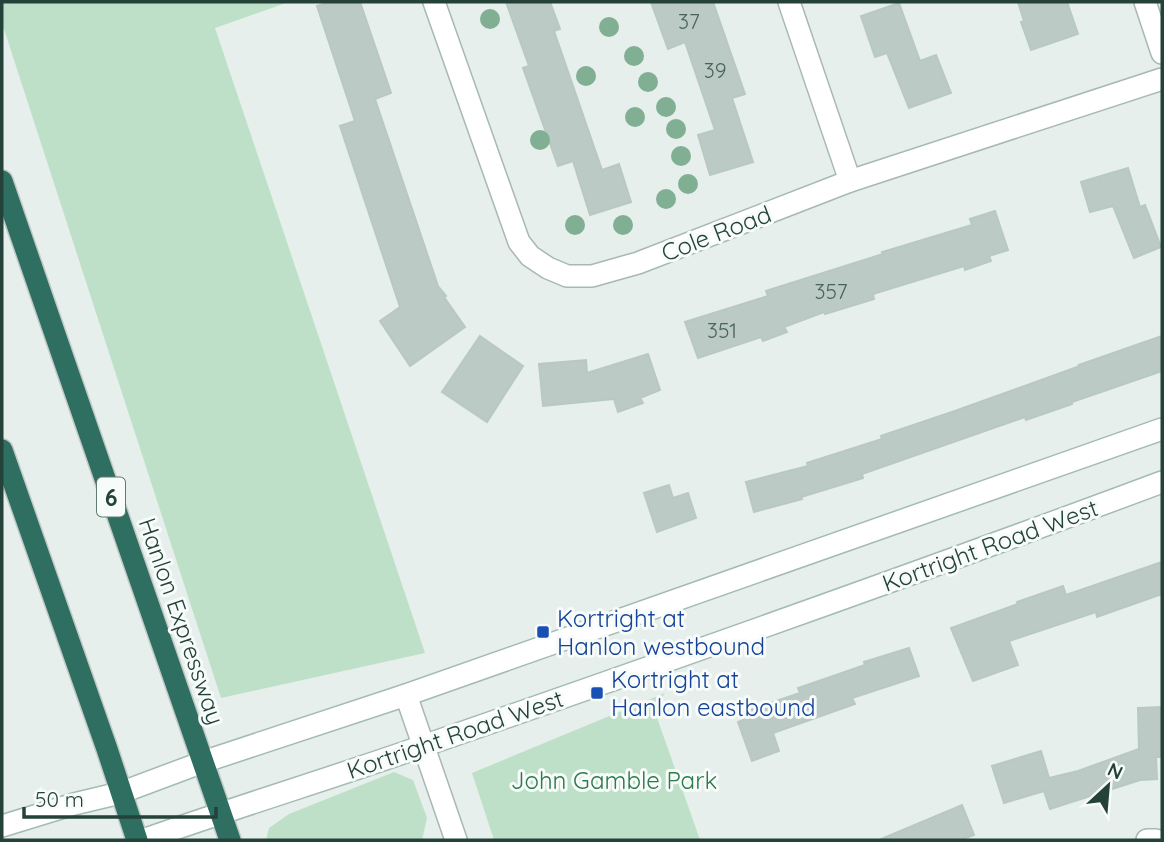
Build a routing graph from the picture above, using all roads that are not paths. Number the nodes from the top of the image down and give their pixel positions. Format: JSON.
{"nodes":[{"id":1,"x":434,"y":2,"type":"edge"},
{"id":2,"x":789,"y":2,"type":"edge"},
{"id":3,"x":1145,"y":2,"type":"edge"},
{"id":4,"x":1162,"y":53,"type":"edge"},
{"id":5,"x":1162,"y":79,"type":"edge"},
{"id":6,"x":2,"y":180,"type":"edge"},
{"id":7,"x":850,"y":181,"type":"junction"},
{"id":8,"x":1162,"y":429,"type":"edge"},
{"id":9,"x":2,"y":450,"type":"edge"},
{"id":10,"x":1162,"y":482,"type":"edge"},
{"id":11,"x":407,"y":695,"type":"junction"},
{"id":12,"x":424,"y":746,"type":"junction"},
{"id":13,"x":203,"y":762,"type":"junction"},
{"id":14,"x":120,"y":793,"type":"junction"},
{"id":15,"x":221,"y":812,"type":"junction"},
{"id":16,"x":2,"y":825,"type":"edge"},
{"id":17,"x":137,"y":840,"type":"edge"},
{"id":18,"x":143,"y":840,"type":"edge"},
{"id":19,"x":230,"y":840,"type":"edge"},
{"id":20,"x":456,"y":840,"type":"edge"},
{"id":21,"x":1147,"y":840,"type":"edge"},
{"id":22,"x":1156,"y":840,"type":"edge"}],
"edges":[{"from":1,"to":7,"type":"street","name":"Cole Road"},
{"from":2,"to":7,"type":"street"},
{"from":3,"to":4,"type":"street"},
{"from":5,"to":7,"type":"street","name":"Cole Road"},
{"from":6,"to":13,"type":"highway","name":"Hanlon Expressway","number":"6"},
{"from":8,"to":11,"type":"street","name":"Kortright Road West"},
{"from":9,"to":14,"type":"highway"},
{"from":10,"to":12,"type":"street","name":"Kortright Road West"},
{"from":11,"to":12,"type":"street"},
{"from":11,"to":13,"type":"street","name":"Kortright Road West"},
{"from":12,"to":15,"type":"street","name":"Kortright Road West"},
{"from":12,"to":20,"type":"street"},
{"from":13,"to":14,"type":"street","name":"Kortright Road West"},
{"from":13,"to":15,"type":"highway","name":"Hanlon Expressway","number":"6"},
{"from":14,"to":16,"type":"street","name":"Kortright Road West"},
{"from":14,"to":17,"type":"highway"},
{"from":15,"to":18,"type":"street","name":"Kortright Road West"},
{"from":15,"to":19,"type":"highway","name":"Hanlon Expressway","number":"6"},
{"from":21,"to":22,"type":"street"}]}
